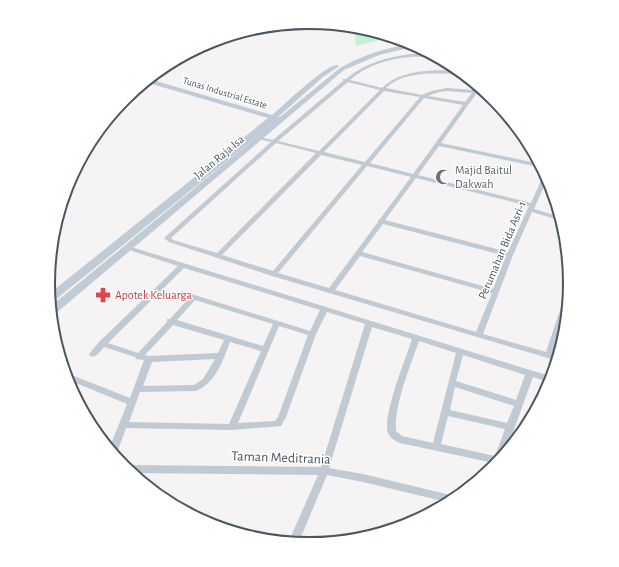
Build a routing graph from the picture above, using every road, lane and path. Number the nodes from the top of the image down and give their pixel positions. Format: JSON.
{"nodes":[{"id":1,"x":395,"y":44,"type":"edge"},
{"id":2,"x":403,"y":47,"type":"edge"},
{"id":3,"x":423,"y":56,"type":"edge"},
{"id":4,"x":451,"y":72,"type":"edge"},
{"id":5,"x":345,"y":80,"type":"junction"},
{"id":6,"x":155,"y":82,"type":"edge"},
{"id":7,"x":382,"y":89,"type":"junction"},
{"id":8,"x":474,"y":92,"type":"junction"},
{"id":9,"x":478,"y":93,"type":"edge"},
{"id":10,"x":423,"y":96,"type":"junction"},
{"id":11,"x":467,"y":104,"type":"junction"},
{"id":12,"x":278,"y":119,"type":"junction"},
{"id":13,"x":260,"y":138,"type":"junction"},
{"id":14,"x":274,"y":142,"type":"junction"},
{"id":15,"x":438,"y":144,"type":"junction"},
{"id":16,"x":320,"y":153,"type":"junction"},
{"id":17,"x":365,"y":164,"type":"junction"},
{"id":18,"x":534,"y":164,"type":"edge"},
{"id":19,"x":414,"y":176,"type":"junction"},
{"id":20,"x":543,"y":182,"type":"edge"},
{"id":21,"x":532,"y":208,"type":"junction"},
{"id":22,"x":554,"y":216,"type":"edge"},
{"id":23,"x":380,"y":221,"type":"junction"},
{"id":24,"x":128,"y":248,"type":"junction"},
{"id":25,"x":358,"y":253,"type":"junction"},
{"id":26,"x":510,"y":255,"type":"junction"},
{"id":27,"x":219,"y":256,"type":"junction"},
{"id":28,"x":182,"y":266,"type":"junction"},
{"id":29,"x":274,"y":274,"type":"junction"},
{"id":30,"x":331,"y":291,"type":"junction"},
{"id":31,"x":495,"y":292,"type":"junction"},
{"id":32,"x":182,"y":293,"type":"dead end"},
{"id":33,"x":56,"y":295,"type":"edge"},
{"id":34,"x":194,"y":297,"type":"junction"},
{"id":35,"x":56,"y":307,"type":"edge"},
{"id":36,"x":324,"y":310,"type":"junction"},
{"id":37,"x":562,"y":316,"type":"edge"},
{"id":38,"x":170,"y":321,"type":"junction"},
{"id":39,"x":277,"y":323,"type":"junction"},
{"id":40,"x":369,"y":324,"type":"junction"},
{"id":41,"x":312,"y":334,"type":"junction"},
{"id":42,"x":479,"y":335,"type":"junction"},
{"id":43,"x":416,"y":338,"type":"junction"},
{"id":44,"x":228,"y":339,"type":"junction"},
{"id":45,"x":102,"y":344,"type":"junction"},
{"id":46,"x":265,"y":349,"type":"junction"},
{"id":47,"x":460,"y":351,"type":"junction"},
{"id":48,"x":92,"y":354,"type":"dead end"},
{"id":49,"x":221,"y":356,"type":"junction"},
{"id":50,"x":549,"y":356,"type":"junction"},
{"id":51,"x":138,"y":357,"type":"junction"},
{"id":52,"x":552,"y":357,"type":"edge"},
{"id":53,"x":149,"y":359,"type":"junction"},
{"id":54,"x":530,"y":373,"type":"junction"},
{"id":55,"x":73,"y":378,"type":"edge"},
{"id":56,"x":546,"y":378,"type":"edge"},
{"id":57,"x":452,"y":383,"type":"junction"},
{"id":58,"x":138,"y":389,"type":"junction"},
{"id":59,"x":132,"y":402,"type":"junction"},
{"id":60,"x":518,"y":404,"type":"junction"},
{"id":61,"x":445,"y":412,"type":"junction"},
{"id":62,"x":124,"y":425,"type":"junction"},
{"id":63,"x":232,"y":427,"type":"junction"},
{"id":64,"x":510,"y":427,"type":"junction"},
{"id":65,"x":115,"y":447,"type":"edge"},
{"id":66,"x":436,"y":447,"type":"junction"},
{"id":67,"x":503,"y":448,"type":"edge"},
{"id":68,"x":492,"y":460,"type":"edge"},
{"id":69,"x":136,"y":469,"type":"edge"},
{"id":70,"x":324,"y":471,"type":"junction"},
{"id":71,"x":447,"y":498,"type":"edge"},
{"id":72,"x":296,"y":537,"type":"edge"}],
"edges":[{"from":1,"to":12,"type":"main road","name":"Jalan Raja Isa"},
{"from":2,"to":12,"type":"main road","name":"Jalan Raja Isa"},
{"from":3,"to":5,"type":"street"},
{"from":4,"to":7,"type":"street"},
{"from":5,"to":7,"type":"street"},
{"from":5,"to":14,"type":"street"},
{"from":6,"to":12,"type":"main road","name":"Tunas Industrial Estate"},
{"from":7,"to":10,"type":"street"},
{"from":7,"to":16,"type":"street"},
{"from":8,"to":9,"type":"street"},
{"from":8,"to":10,"type":"street"},
{"from":8,"to":11,"type":"street"},
{"from":10,"to":11,"type":"street"},
{"from":10,"to":17,"type":"street"},
{"from":11,"to":15,"type":"street"},
{"from":12,"to":13,"type":"main road","name":"Jalan Raja Isa"},
{"from":12,"to":33,"type":"main road","name":"Jalan Raja Isa"},
{"from":13,"to":14,"type":"street"},
{"from":13,"to":24,"type":"main road","name":"Jalan Raja Isa"},
{"from":14,"to":16,"type":"street"},
{"from":14,"to":27,"type":"street"},
{"from":15,"to":18,"type":"street"},
{"from":15,"to":19,"type":"street"},
{"from":16,"to":17,"type":"street"},
{"from":16,"to":27,"type":"street"},
{"from":17,"to":19,"type":"street"},
{"from":17,"to":29,"type":"street"},
{"from":19,"to":21,"type":"street"},
{"from":19,"to":23,"type":"street"},
{"from":20,"to":21,"type":"street","name":"Perumahan Bida Asri-1"},
{"from":21,"to":22,"type":"street"},
{"from":21,"to":26,"type":"street","name":"Perumahan Bida Asri-1"},
{"from":23,"to":25,"type":"street"},
{"from":23,"to":26,"type":"street"},
{"from":24,"to":28,"type":"street"},
{"from":24,"to":35,"type":"main road","name":"Jalan Raja Isa"},
{"from":25,"to":30,"type":"street"},
{"from":25,"to":31,"type":"street"},
{"from":26,"to":31,"type":"street","name":"Perumahan Bida Asri-1"},
{"from":27,"to":29,"type":"street"},
{"from":28,"to":36,"type":"street"},
{"from":28,"to":45,"type":"street"},
{"from":29,"to":30,"type":"street"},
{"from":30,"to":42,"type":"street"},
{"from":31,"to":42,"type":"street","name":"Perumahan Bida Asri-1"},
{"from":32,"to":34,"type":"street"},
{"from":34,"to":38,"type":"street"},
{"from":34,"to":39,"type":"street"},
{"from":36,"to":40,"type":"street"},
{"from":36,"to":41,"type":"street"},
{"from":37,"to":50,"type":"street"},
{"from":38,"to":44,"type":"street"},
{"from":38,"to":51,"type":"street"},
{"from":39,"to":41,"type":"street"},
{"from":39,"to":46,"type":"street"},
{"from":40,"to":43,"type":"street"},
{"from":40,"to":70,"type":"street"},
{"from":41,"to":63,"type":"street"},
{"from":42,"to":50,"type":"street"},
{"from":43,"to":47,"type":"street"},
{"from":43,"to":66,"type":"street"},
{"from":44,"to":46,"type":"street"},
{"from":44,"to":49,"type":"street"},
{"from":45,"to":48,"type":"street"},
{"from":45,"to":51,"type":"street"},
{"from":46,"to":63,"type":"street"},
{"from":47,"to":54,"type":"street"},
{"from":47,"to":57,"type":"street"},
{"from":49,"to":53,"type":"street"},
{"from":49,"to":58,"type":"street"},
{"from":50,"to":52,"type":"street"},
{"from":51,"to":53,"type":"street"},
{"from":53,"to":58,"type":"street"},
{"from":54,"to":56,"type":"street"},
{"from":54,"to":60,"type":"street"},
{"from":55,"to":59,"type":"street"},
{"from":57,"to":60,"type":"street"},
{"from":57,"to":61,"type":"street"},
{"from":58,"to":59,"type":"street"},
{"from":59,"to":62,"type":"street"},
{"from":60,"to":64,"type":"street"},
{"from":61,"to":64,"type":"street"},
{"from":61,"to":66,"type":"street"},
{"from":62,"to":63,"type":"street"},
{"from":62,"to":65,"type":"street"},
{"from":64,"to":67,"type":"street"},
{"from":66,"to":68,"type":"street"},
{"from":69,"to":70,"type":"street","name":"Taman Meditrania"},
{"from":70,"to":71,"type":"street","name":"Taman Meditrania"},
{"from":70,"to":72,"type":"street"}]}
